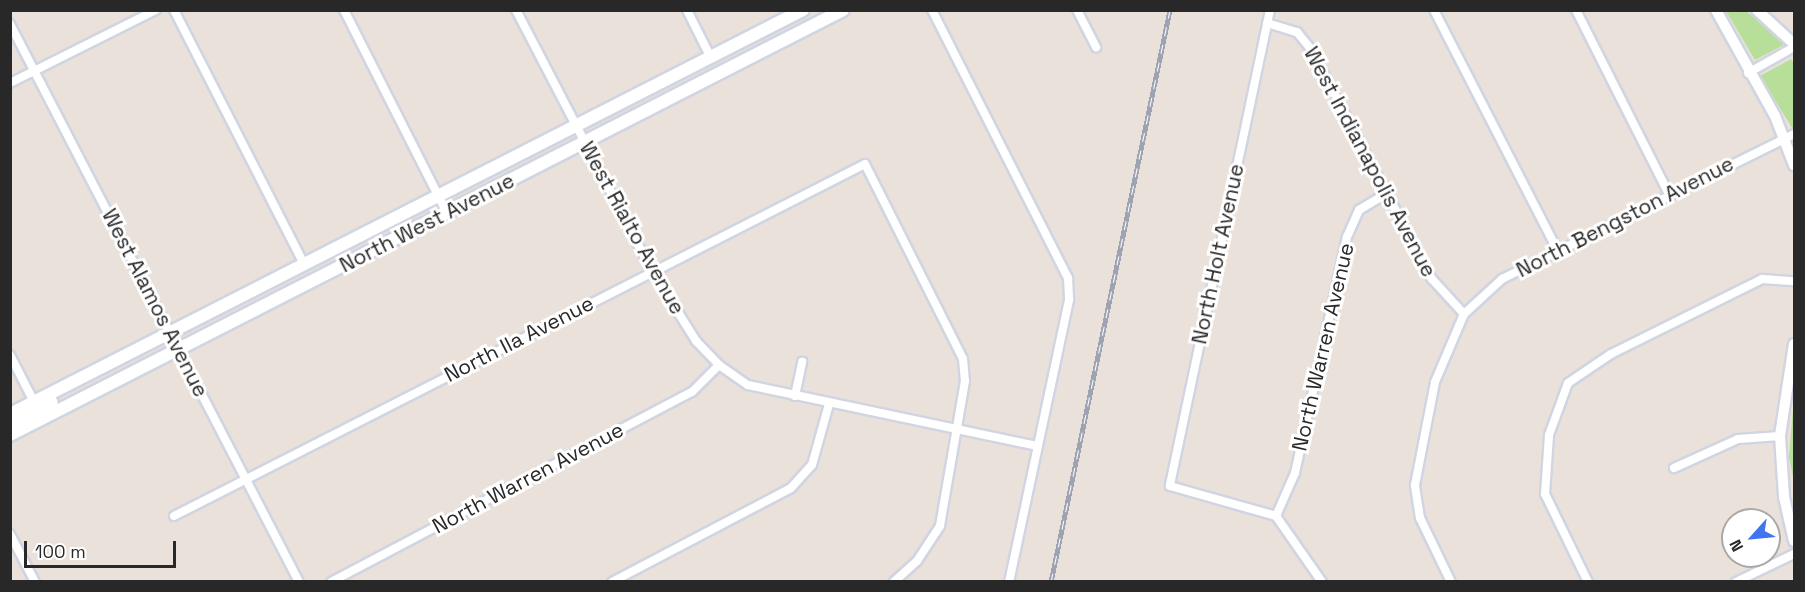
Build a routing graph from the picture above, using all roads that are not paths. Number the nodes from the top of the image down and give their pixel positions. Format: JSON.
{"nodes":[{"id":1,"x":156,"y":10,"type":"edge"},
{"id":2,"x":174,"y":10,"type":"edge"},
{"id":3,"x":344,"y":10,"type":"edge"},
{"id":4,"x":516,"y":10,"type":"edge"},
{"id":5,"x":687,"y":10,"type":"edge"},
{"id":6,"x":802,"y":10,"type":"edge"},
{"id":7,"x":843,"y":10,"type":"edge"},
{"id":8,"x":932,"y":10,"type":"edge"},
{"id":9,"x":1077,"y":10,"type":"edge"},
{"id":10,"x":1270,"y":10,"type":"edge"},
{"id":11,"x":1434,"y":10,"type":"edge"},
{"id":12,"x":1576,"y":10,"type":"edge"},
{"id":13,"x":1716,"y":10,"type":"edge"},
{"id":14,"x":1756,"y":10,"type":"edge"},
{"id":15,"x":1267,"y":22,"type":"junction"},
{"id":16,"x":10,"y":24,"type":"edge"},
{"id":17,"x":1794,"y":46,"type":"edge"},
{"id":18,"x":1096,"y":47,"type":"dead end"},
{"id":19,"x":711,"y":58,"type":"junction"},
{"id":20,"x":35,"y":71,"type":"junction"},
{"id":21,"x":1748,"y":73,"type":"junction"},
{"id":22,"x":10,"y":83,"type":"edge"},
{"id":23,"x":577,"y":126,"type":"junction"},
{"id":24,"x":1790,"y":135,"type":"edge"},
{"id":25,"x":585,"y":142,"type":"junction"},
{"id":26,"x":1794,"y":165,"type":"edge"},
{"id":27,"x":1387,"y":193,"type":"junction"},
{"id":28,"x":1669,"y":194,"type":"junction"},
{"id":29,"x":439,"y":196,"type":"junction"},
{"id":30,"x":447,"y":213,"type":"junction"},
{"id":31,"x":1558,"y":251,"type":"junction"},
{"id":32,"x":304,"y":264,"type":"junction"},
{"id":33,"x":652,"y":271,"type":"junction"},
{"id":34,"x":1794,"y":281,"type":"edge"},
{"id":35,"x":1464,"y":314,"type":"junction"},
{"id":36,"x":170,"y":333,"type":"junction"},
{"id":37,"x":1794,"y":344,"type":"edge"},
{"id":38,"x":179,"y":349,"type":"junction"},
{"id":39,"x":10,"y":355,"type":"edge"},
{"id":40,"x":802,"y":362,"type":"dead end"},
{"id":41,"x":719,"y":365,"type":"junction"},
{"id":42,"x":66,"y":385,"type":"junction"},
{"id":43,"x":795,"y":396,"type":"junction"},
{"id":44,"x":34,"y":402,"type":"junction"},
{"id":45,"x":829,"y":404,"type":"junction"},
{"id":46,"x":10,"y":414,"type":"edge"},
{"id":47,"x":10,"y":424,"type":"edge"},
{"id":48,"x":955,"y":428,"type":"junction"},
{"id":49,"x":10,"y":435,"type":"edge"},
{"id":50,"x":1780,"y":436,"type":"junction"},
{"id":51,"x":1037,"y":446,"type":"junction"},
{"id":52,"x":1674,"y":468,"type":"dead end"},
{"id":53,"x":246,"y":479,"type":"junction"},
{"id":54,"x":174,"y":516,"type":"dead end"},
{"id":55,"x":1276,"y":516,"type":"junction"},
{"id":56,"x":10,"y":534,"type":"edge"},
{"id":57,"x":1794,"y":541,"type":"edge"},
{"id":58,"x":1794,"y":554,"type":"edge"},
{"id":59,"x":35,"y":582,"type":"edge"},
{"id":60,"x":299,"y":582,"type":"edge"},
{"id":61,"x":330,"y":582,"type":"edge"},
{"id":62,"x":612,"y":582,"type":"edge"},
{"id":63,"x":894,"y":582,"type":"edge"},
{"id":64,"x":1009,"y":582,"type":"edge"},
{"id":65,"x":1322,"y":582,"type":"edge"},
{"id":66,"x":1451,"y":582,"type":"edge"},
{"id":67,"x":1588,"y":582,"type":"edge"},
{"id":68,"x":1736,"y":582,"type":"edge"}],
"edges":[{"from":1,"to":20,"type":"street"},
{"from":2,"to":32,"type":"street"},
{"from":3,"to":29,"type":"street"},
{"from":4,"to":23,"type":"street","name":"West Rialto Avenue"},
{"from":5,"to":19,"type":"street"},
{"from":6,"to":19,"type":"main road","name":"North West Avenue"},
{"from":7,"to":25,"type":"main road","name":"North West Avenue"},
{"from":8,"to":51,"type":"street"},
{"from":9,"to":18,"type":"street"},
{"from":10,"to":15,"type":"street"},
{"from":11,"to":31,"type":"street"},
{"from":12,"to":28,"type":"street"},
{"from":13,"to":21,"type":"street"},
{"from":14,"to":17,"type":"street"},
{"from":15,"to":27,"type":"street","name":"West Indianapolis Avenue"},
{"from":15,"to":55,"type":"street","name":"North Holt Avenue"},
{"from":16,"to":20,"type":"street","name":"West Alamos Avenue"},
{"from":17,"to":21,"type":"street"},
{"from":19,"to":23,"type":"main road","name":"North West Avenue"},
{"from":20,"to":22,"type":"street"},
{"from":20,"to":36,"type":"street","name":"West Alamos Avenue"},
{"from":21,"to":24,"type":"street"},
{"from":23,"to":25,"type":"street","name":"West Rialto Avenue"},
{"from":23,"to":29,"type":"main road","name":"North West Avenue"},
{"from":24,"to":26,"type":"street"},
{"from":24,"to":28,"type":"street","name":"North Bengston Avenue"},
{"from":25,"to":30,"type":"main road","name":"North West Avenue"},
{"from":25,"to":33,"type":"street","name":"West Rialto Avenue"},
{"from":27,"to":35,"type":"street","name":"West Indianapolis Avenue"},
{"from":27,"to":55,"type":"street","name":"North Warren Avenue"},
{"from":28,"to":31,"type":"street","name":"North Bengston Avenue"},
{"from":29,"to":30,"type":"street"},
{"from":29,"to":32,"type":"main road","name":"North West Avenue"},
{"from":30,"to":38,"type":"main road","name":"North West Avenue"},
{"from":31,"to":35,"type":"street","name":"North Bengston Avenue"},
{"from":32,"to":36,"type":"main road","name":"North West Avenue"},
{"from":33,"to":41,"type":"street","name":"West Rialto Avenue"},
{"from":33,"to":48,"type":"street","name":"North Ila Avenue"},
{"from":33,"to":53,"type":"street","name":"North Ila Avenue"},
{"from":34,"to":67,"type":"street"},
{"from":35,"to":66,"type":"street"},
{"from":36,"to":38,"type":"street","name":"West Alamos Avenue"},
{"from":36,"to":42,"type":"main road","name":"North West Avenue"},
{"from":37,"to":50,"type":"street"},
{"from":38,"to":49,"type":"main road","name":"North West Avenue"},
{"from":38,"to":53,"type":"street","name":"West Alamos Avenue"},
{"from":39,"to":44,"type":"street"},
{"from":40,"to":43,"type":"street"},
{"from":41,"to":43,"type":"street","name":"West Rialto Avenue"},
{"from":41,"to":61,"type":"street","name":"North Warren Avenue"},
{"from":42,"to":44,"type":"main road","name":"North West Avenue"},
{"from":42,"to":47,"type":"main road"},
{"from":43,"to":45,"type":"street","name":"West Rialto Avenue"},
{"from":44,"to":46,"type":"main road","name":"North West Avenue"},
{"from":45,"to":48,"type":"street","name":"West Rialto Avenue"},
{"from":45,"to":62,"type":"street"},
{"from":48,"to":51,"type":"street","name":"West Rialto Avenue"},
{"from":48,"to":63,"type":"street"},
{"from":50,"to":52,"type":"street"},
{"from":50,"to":57,"type":"street"},
{"from":51,"to":64,"type":"street"},
{"from":53,"to":54,"type":"street","name":"North Ila Avenue"},
{"from":53,"to":60,"type":"street","name":"West Alamos Avenue"},
{"from":55,"to":65,"type":"street"},
{"from":56,"to":59,"type":"street"},
{"from":58,"to":68,"type":"street"}]}
